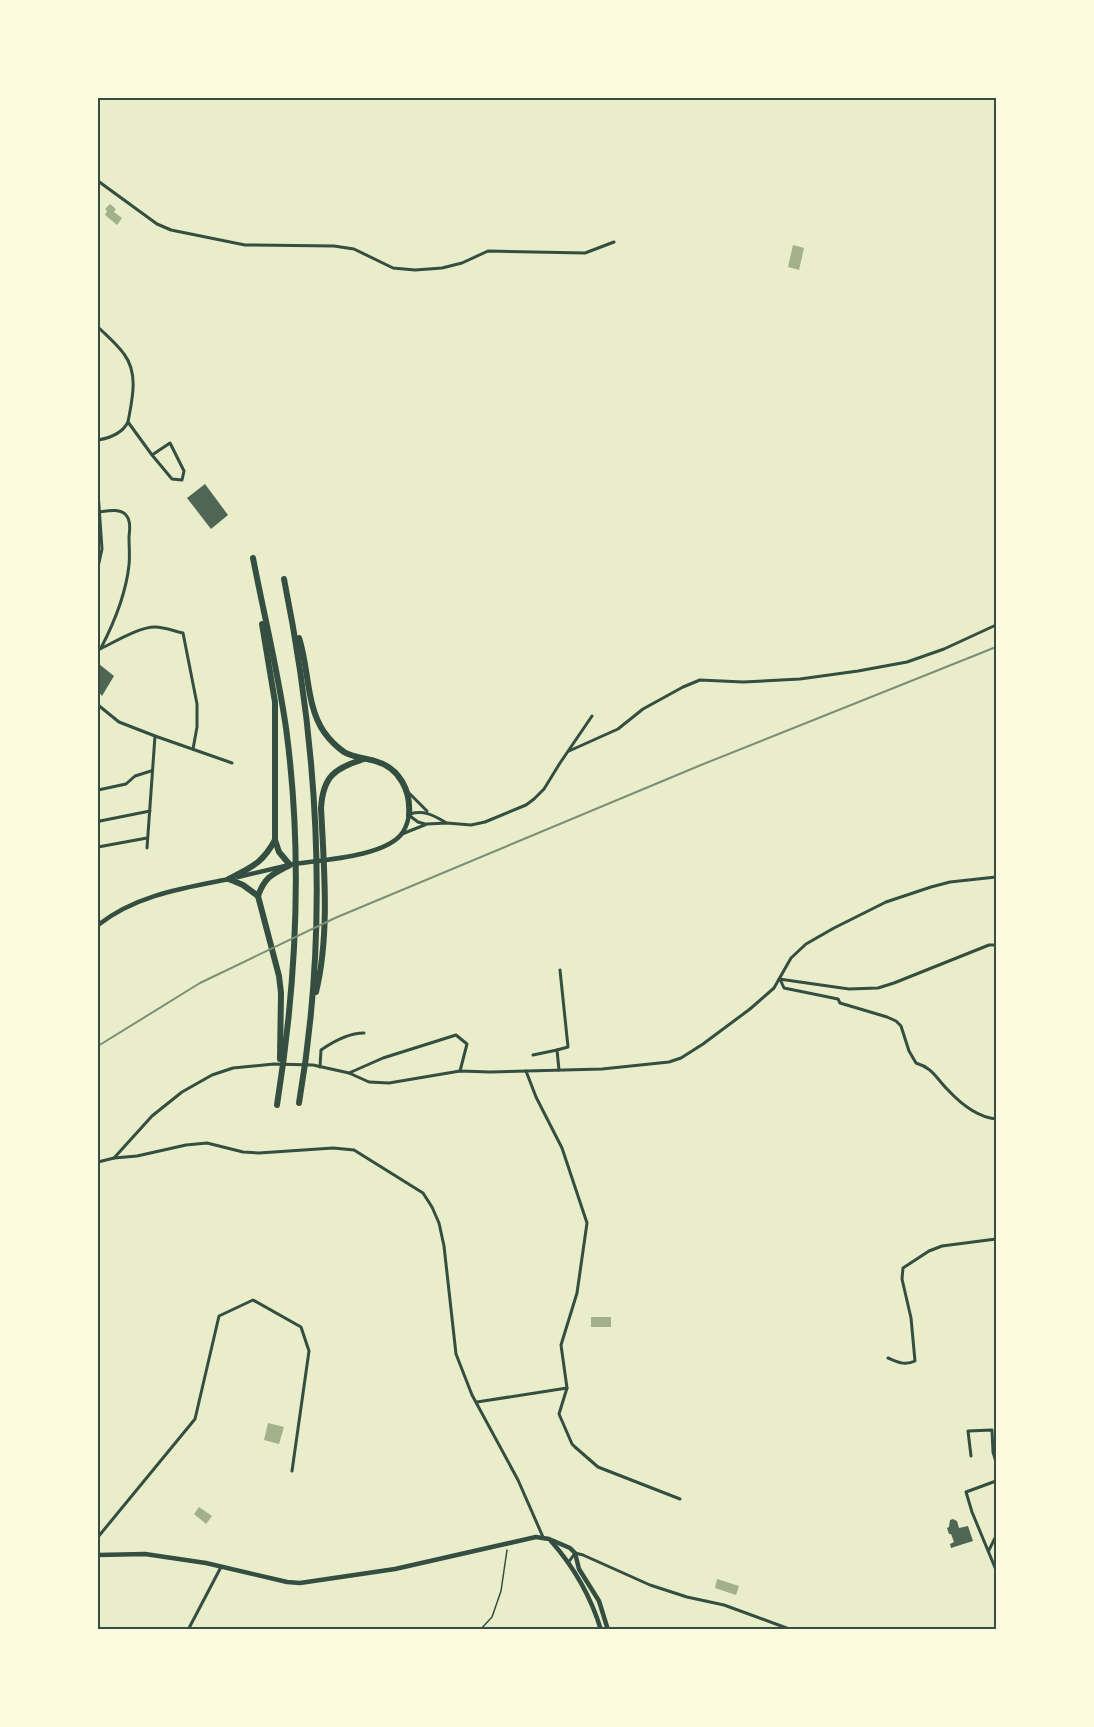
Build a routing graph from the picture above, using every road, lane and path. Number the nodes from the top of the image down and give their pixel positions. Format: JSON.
{"nodes":[{"id":1,"x":98,"y":181,"type":"edge"},
{"id":2,"x":614,"y":242,"type":"dead end"},
{"id":3,"x":98,"y":327,"type":"edge"},
{"id":4,"x":128,"y":422,"type":"junction"},
{"id":5,"x":98,"y":440,"type":"edge"},
{"id":6,"x":152,"y":455,"type":"junction"},
{"id":7,"x":98,"y":492,"type":"edge"},
{"id":8,"x":99,"y":512,"type":"junction"},
{"id":9,"x":253,"y":558,"type":"dead end"},
{"id":10,"x":98,"y":567,"type":"edge"},
{"id":11,"x":284,"y":579,"type":"dead end"},
{"id":12,"x":258,"y":584,"type":"junction"},
{"id":13,"x":293,"y":624,"type":"junction"},
{"id":14,"x":996,"y":625,"type":"edge"},
{"id":15,"x":99,"y":650,"type":"edge"},
{"id":16,"x":98,"y":705,"type":"edge"},
{"id":17,"x":592,"y":716,"type":"dead end"},
{"id":18,"x":155,"y":736,"type":"junction"},
{"id":19,"x":193,"y":749,"type":"junction"},
{"id":20,"x":568,"y":752,"type":"junction"},
{"id":21,"x":364,"y":759,"type":"junction"},
{"id":22,"x":232,"y":763,"type":"dead end"},
{"id":23,"x":152,"y":771,"type":"junction"},
{"id":24,"x":98,"y":790,"type":"edge"},
{"id":25,"x":407,"y":791,"type":"junction"},
{"id":26,"x":150,"y":811,"type":"junction"},
{"id":27,"x":428,"y":812,"type":"junction"},
{"id":28,"x":409,"y":815,"type":"junction"},
{"id":29,"x":98,"y":819,"type":"edge"},
{"id":30,"x":447,"y":823,"type":"junction"},
{"id":31,"x":427,"y":824,"type":"junction"},
{"id":32,"x":402,"y":834,"type":"junction"},
{"id":33,"x":147,"y":837,"type":"junction"},
{"id":34,"x":275,"y":840,"type":"junction"},
{"id":35,"x":320,"y":841,"type":"junction"},
{"id":36,"x":98,"y":847,"type":"edge"},
{"id":37,"x":147,"y":848,"type":"dead end"},
{"id":38,"x":290,"y":865,"type":"junction"},
{"id":39,"x":996,"y":877,"type":"edge"},
{"id":40,"x":229,"y":879,"type":"junction"},
{"id":41,"x":258,"y":896,"type":"junction"},
{"id":42,"x":98,"y":925,"type":"edge"},
{"id":43,"x":996,"y":945,"type":"edge"},
{"id":44,"x":560,"y":970,"type":"dead end"},
{"id":45,"x":779,"y":979,"type":"junction"},
{"id":46,"x":364,"y":1033,"type":"dead end"},
{"id":47,"x":557,"y":1050,"type":"junction"},
{"id":48,"x":533,"y":1055,"type":"dead end"},
{"id":49,"x":320,"y":1066,"type":"junction"},
{"id":50,"x":560,"y":1070,"type":"junction"},
{"id":51,"x":460,"y":1071,"type":"junction"},
{"id":52,"x":526,"y":1071,"type":"junction"},
{"id":53,"x":349,"y":1073,"type":"junction"},
{"id":54,"x":282,"y":1075,"type":"junction"},
{"id":55,"x":300,"y":1103,"type":"dead end"},
{"id":56,"x":277,"y":1105,"type":"dead end"},
{"id":57,"x":996,"y":1119,"type":"edge"},
{"id":58,"x":114,"y":1158,"type":"junction"},
{"id":59,"x":98,"y":1162,"type":"edge"},
{"id":60,"x":996,"y":1239,"type":"edge"},
{"id":61,"x":888,"y":1358,"type":"dead end"},
{"id":62,"x":567,"y":1388,"type":"junction"},
{"id":63,"x":476,"y":1402,"type":"junction"},
{"id":64,"x":971,"y":1456,"type":"dead end"},
{"id":65,"x":996,"y":1462,"type":"edge"},
{"id":66,"x":292,"y":1471,"type":"dead end"},
{"id":67,"x":996,"y":1481,"type":"edge"},
{"id":68,"x":680,"y":1500,"type":"dead end"},
{"id":69,"x":996,"y":1536,"type":"edge"},
{"id":70,"x":98,"y":1537,"type":"edge"},
{"id":71,"x":546,"y":1538,"type":"junction"},
{"id":72,"x":508,"y":1543,"type":"junction"},
{"id":73,"x":989,"y":1550,"type":"junction"},
{"id":74,"x":575,"y":1553,"type":"junction"},
{"id":75,"x":98,"y":1555,"type":"edge"},
{"id":76,"x":995,"y":1561,"type":"edge"},
{"id":77,"x":568,"y":1563,"type":"junction"},
{"id":78,"x":221,"y":1566,"type":"junction"},
{"id":79,"x":996,"y":1570,"type":"edge"},
{"id":80,"x":188,"y":1629,"type":"edge"},
{"id":81,"x":480,"y":1629,"type":"edge"},
{"id":82,"x":601,"y":1629,"type":"edge"},
{"id":83,"x":608,"y":1629,"type":"edge"},
{"id":84,"x":792,"y":1629,"type":"edge"}],
"edges":[{"from":1,"to":2,"type":"street"},
{"from":3,"to":4,"type":"street"},
{"from":4,"to":5,"type":"street"},
{"from":4,"to":6,"type":"street"},
{"from":6,"to":6,"type":"street"},
{"from":7,"to":8,"type":"street"},
{"from":8,"to":10,"type":"street"},
{"from":8,"to":15,"type":"street"},
{"from":9,"to":12,"type":"highway"},
{"from":11,"to":13,"type":"highway"},
{"from":12,"to":34,"type":"highway"},
{"from":12,"to":54,"type":"highway"},
{"from":13,"to":21,"type":"highway"},
{"from":13,"to":35,"type":"highway"},
{"from":14,"to":20,"type":"street"},
{"from":15,"to":19,"type":"street"},
{"from":16,"to":18,"type":"street"},
{"from":17,"to":20,"type":"street"},
{"from":18,"to":19,"type":"street"},
{"from":18,"to":23,"type":"street"},
{"from":19,"to":22,"type":"street"},
{"from":20,"to":30,"type":"street"},
{"from":21,"to":25,"type":"highway"},
{"from":21,"to":35,"type":"highway"},
{"from":23,"to":24,"type":"street"},
{"from":23,"to":26,"type":"street"},
{"from":25,"to":27,"type":"street"},
{"from":25,"to":28,"type":"highway"},
{"from":26,"to":29,"type":"street"},
{"from":26,"to":33,"type":"street"},
{"from":27,"to":28,"type":"street"},
{"from":27,"to":30,"type":"street"},
{"from":28,"to":31,"type":"street"},
{"from":28,"to":32,"type":"street"},
{"from":30,"to":31,"type":"street"},
{"from":31,"to":32,"type":"street"},
{"from":32,"to":38,"type":"street"},
{"from":33,"to":36,"type":"street"},
{"from":33,"to":37,"type":"street"},
{"from":34,"to":38,"type":"highway"},
{"from":34,"to":40,"type":"highway"},
{"from":35,"to":55,"type":"highway"},
{"from":38,"to":40,"type":"street"},
{"from":38,"to":41,"type":"highway"},
{"from":39,"to":45,"type":"street"},
{"from":40,"to":41,"type":"highway"},
{"from":40,"to":42,"type":"street"},
{"from":41,"to":54,"type":"highway"},
{"from":43,"to":45,"type":"street"},
{"from":44,"to":47,"type":"street"},
{"from":45,"to":50,"type":"street"},
{"from":45,"to":57,"type":"street"},
{"from":46,"to":49,"type":"street"},
{"from":47,"to":48,"type":"street"},
{"from":47,"to":50,"type":"street"},
{"from":49,"to":53,"type":"street"},
{"from":49,"to":58,"type":"street"},
{"from":50,"to":52,"type":"street"},
{"from":51,"to":52,"type":"street"},
{"from":51,"to":53,"type":"street"},
{"from":51,"to":53,"type":"street"},
{"from":52,"to":62,"type":"street"},
{"from":54,"to":56,"type":"highway"},
{"from":58,"to":59,"type":"street"},
{"from":58,"to":63,"type":"street"},
{"from":60,"to":61,"type":"street"},
{"from":62,"to":63,"type":"street"},
{"from":62,"to":68,"type":"street"},
{"from":63,"to":71,"type":"street"},
{"from":64,"to":65,"type":"street"},
{"from":66,"to":70,"type":"street"},
{"from":67,"to":73,"type":"street"},
{"from":69,"to":73,"type":"street"},
{"from":71,"to":72,"type":"street"},
{"from":71,"to":74,"type":"street"},
{"from":71,"to":77,"type":"street"},
{"from":72,"to":78,"type":"street"},
{"from":72,"to":81,"type":"path"},
{"from":73,"to":76,"type":"street"},
{"from":74,"to":77,"type":"street"},
{"from":74,"to":83,"type":"street"},
{"from":74,"to":84,"type":"street"},
{"from":75,"to":78,"type":"street"},
{"from":76,"to":79,"type":"street"},
{"from":77,"to":82,"type":"street"},
{"from":78,"to":80,"type":"street"}]}
